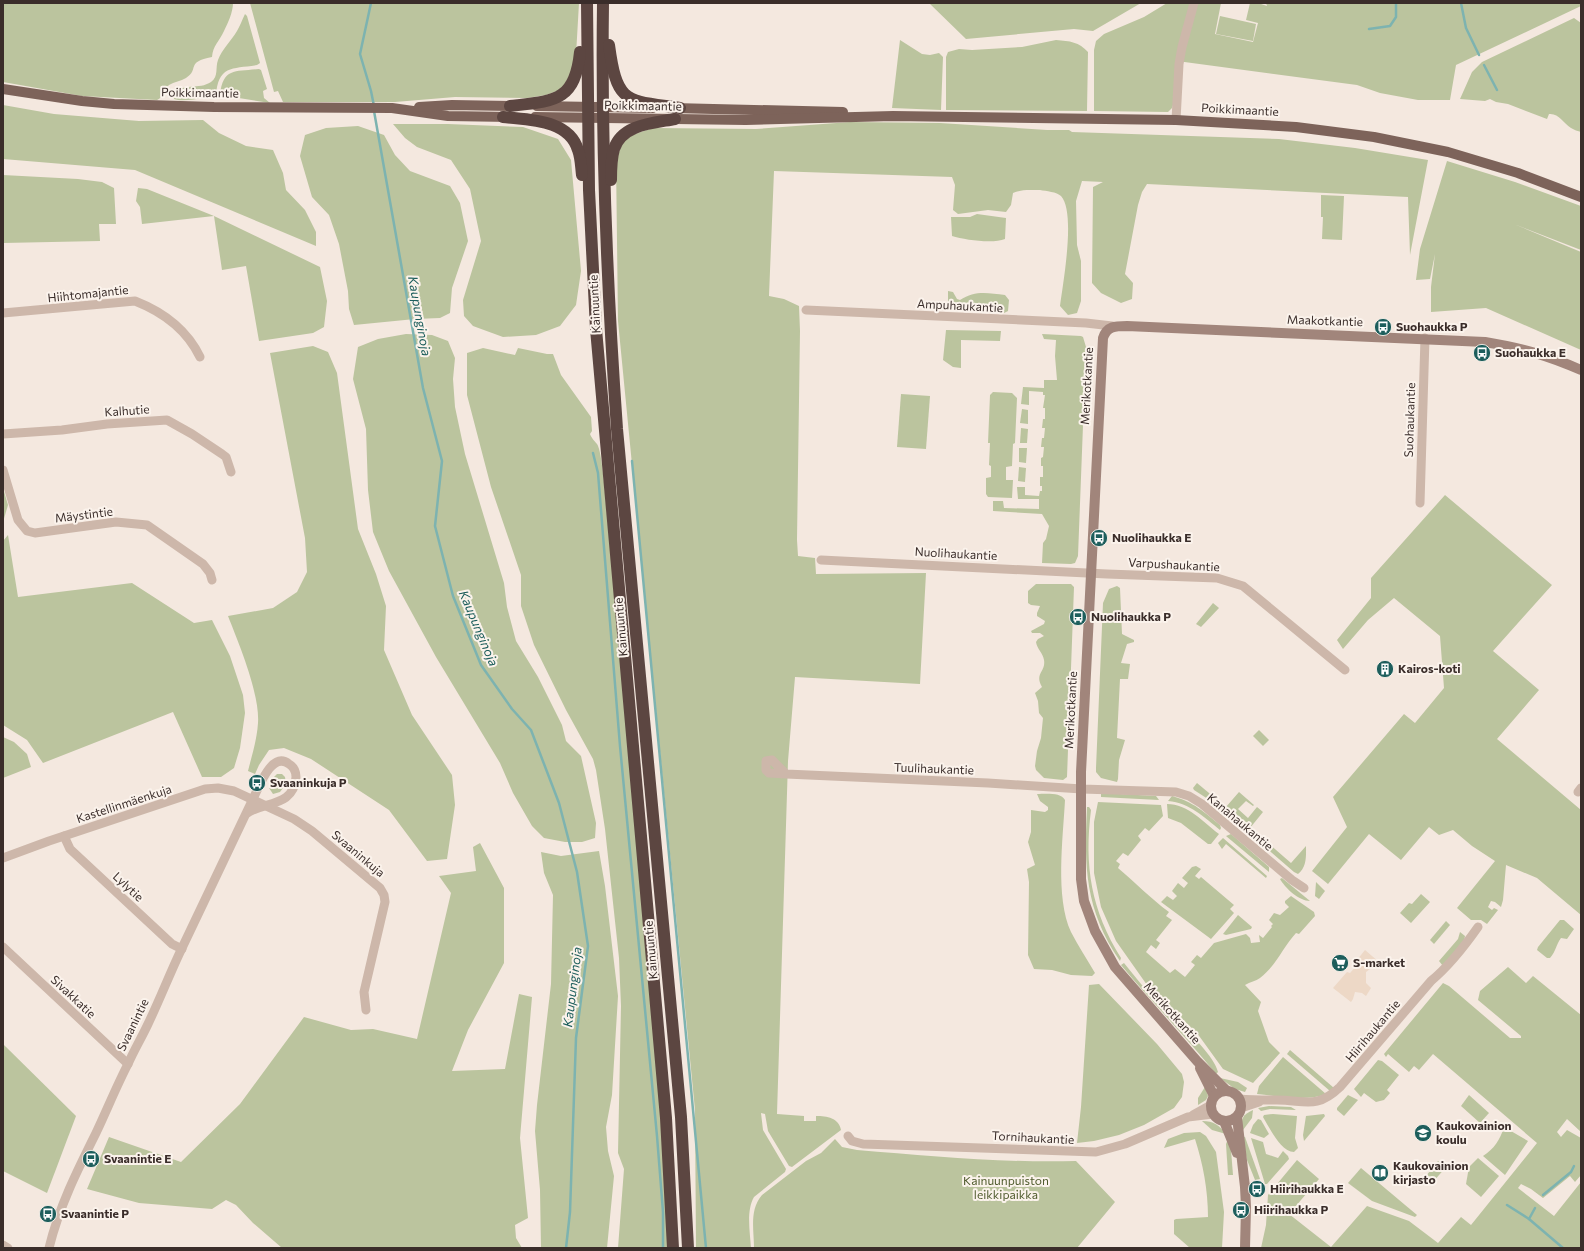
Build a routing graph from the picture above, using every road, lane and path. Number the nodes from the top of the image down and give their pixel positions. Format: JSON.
{"nodes":[{"id":1,"x":586,"y":3,"type":"edge"},
{"id":2,"x":604,"y":3,"type":"edge"},
{"id":3,"x":1194,"y":3,"type":"edge"},
{"id":4,"x":3,"y":89,"type":"edge"},
{"id":5,"x":510,"y":106,"type":"junction"},
{"id":6,"x":395,"y":108,"type":"junction"},
{"id":7,"x":587,"y":112,"type":"junction"},
{"id":8,"x":602,"y":112,"type":"junction"},
{"id":9,"x":677,"y":114,"type":"junction"},
{"id":10,"x":503,"y":117,"type":"junction"},
{"id":11,"x":1176,"y":120,"type":"junction"},
{"id":12,"x":1581,"y":197,"type":"edge"},
{"id":13,"x":590,"y":218,"type":"junction"},
{"id":14,"x":606,"y":243,"type":"junction"},
{"id":15,"x":806,"y":310,"type":"dead end"},
{"id":16,"x":3,"y":313,"type":"edge"},
{"id":17,"x":1112,"y":326,"type":"junction"},
{"id":18,"x":1425,"y":338,"type":"junction"},
{"id":19,"x":200,"y":357,"type":"dead end"},
{"id":20,"x":1581,"y":370,"type":"edge"},
{"id":21,"x":3,"y":434,"type":"edge"},
{"id":22,"x":3,"y":470,"type":"edge"},
{"id":23,"x":232,"y":472,"type":"dead end"},
{"id":24,"x":1420,"y":502,"type":"dead end"},
{"id":25,"x":821,"y":560,"type":"dead end"},
{"id":26,"x":1091,"y":573,"type":"junction"},
{"id":27,"x":212,"y":580,"type":"dead end"},
{"id":28,"x":1345,"y":670,"type":"dead end"},
{"id":29,"x":786,"y":774,"type":"dead end"},
{"id":30,"x":1082,"y":789,"type":"junction"},
{"id":31,"x":253,"y":800,"type":"junction"},
{"id":32,"x":266,"y":806,"type":"junction"},
{"id":33,"x":246,"y":814,"type":"junction"},
{"id":34,"x":64,"y":836,"type":"junction"},
{"id":35,"x":3,"y":858,"type":"edge"},
{"id":36,"x":1304,"y":888,"type":"dead end"},
{"id":37,"x":1478,"y":927,"type":"dead end"},
{"id":38,"x":3,"y":948,"type":"edge"},
{"id":39,"x":182,"y":949,"type":"junction"},
{"id":40,"x":366,"y":1010,"type":"dead end"},
{"id":41,"x":1197,"y":1061,"type":"junction"},
{"id":42,"x":128,"y":1064,"type":"junction"},
{"id":43,"x":1227,"y":1091,"type":"junction"},
{"id":44,"x":1212,"y":1105,"type":"junction"},
{"id":45,"x":1239,"y":1108,"type":"junction"},
{"id":46,"x":1224,"y":1121,"type":"junction"},
{"id":47,"x":848,"y":1136,"type":"dead end"},
{"id":48,"x":1242,"y":1166,"type":"junction"},
{"id":49,"x":3,"y":1245,"type":"edge"},
{"id":50,"x":8,"y":1248,"type":"edge"},
{"id":51,"x":49,"y":1248,"type":"edge"},
{"id":52,"x":673,"y":1248,"type":"edge"},
{"id":53,"x":688,"y":1248,"type":"edge"},
{"id":54,"x":1245,"y":1248,"type":"edge"}],
"edges":[{"from":1,"to":5,"type":"highway"},
{"from":1,"to":7,"type":"highway","name":"Kainuuntie"},
{"from":2,"to":8,"type":"highway","name":"Kainuuntie"},
{"from":2,"to":9,"type":"highway"},
{"from":3,"to":11,"type":"street"},
{"from":4,"to":6,"type":"main road","name":"Poikkimaantie"},
{"from":5,"to":6,"type":"main road","name":"Poikkimaantie"},
{"from":5,"to":7,"type":"main road","name":"Poikkimaantie"},
{"from":6,"to":10,"type":"main road","name":"Poikkimaantie"},
{"from":7,"to":8,"type":"main road","name":"Poikkimaantie"},
{"from":7,"to":10,"type":"main road","name":"Poikkimaantie"},
{"from":7,"to":13,"type":"highway","name":"Kainuuntie"},
{"from":8,"to":9,"type":"main road","name":"Poikkimaantie"},
{"from":8,"to":14,"type":"highway","name":"Kainuuntie"},
{"from":9,"to":11,"type":"main road","name":"Poikkimaantie"},
{"from":9,"to":14,"type":"highway"},
{"from":10,"to":13,"type":"highway"},
{"from":11,"to":12,"type":"main road","name":"Poikkimaantie"},
{"from":13,"to":52,"type":"highway","name":"Kainuuntie"},
{"from":14,"to":53,"type":"highway","name":"Kainuuntie"},
{"from":15,"to":17,"type":"street","name":"Ampuhaukantie"},
{"from":16,"to":19,"type":"street","name":"Hiihtomajantie"},
{"from":17,"to":18,"type":"street","name":"Maakotkantie"},
{"from":17,"to":26,"type":"street","name":"Merikotkantie"},
{"from":18,"to":20,"type":"street","name":"Maakotkantie"},
{"from":18,"to":24,"type":"street","name":"Suohaukantie"},
{"from":21,"to":23,"type":"street","name":"Kalhutie"},
{"from":22,"to":27,"type":"street","name":"Mäystintie"},
{"from":25,"to":26,"type":"street","name":"Nuolihaukantie"},
{"from":26,"to":28,"type":"street","name":"Varpushaukantie"},
{"from":26,"to":30,"type":"street","name":"Merikotkantie"},
{"from":29,"to":30,"type":"street","name":"Tuulihaukantie"},
{"from":30,"to":36,"type":"street","name":"Kanahaukantie"},
{"from":30,"to":41,"type":"street","name":"Merikotkantie"},
{"from":31,"to":32,"type":"street","name":"Svaaninkuja"},
{"from":31,"to":32,"type":"street","name":"Svaanintie"},
{"from":31,"to":33,"type":"street","name":"Svaanintie"},
{"from":31,"to":34,"type":"street","name":"Kastellinmäenkuja"},
{"from":32,"to":33,"type":"street","name":"Svaanintie"},
{"from":32,"to":40,"type":"street","name":"Svaaninkuja"},
{"from":33,"to":39,"type":"street","name":"Svaanintie"},
{"from":34,"to":35,"type":"street","name":"Kastellinmäenkuja"},
{"from":34,"to":39,"type":"street","name":"Lylytie"},
{"from":37,"to":45,"type":"street","name":"Hiirihaukantie"},
{"from":38,"to":42,"type":"street","name":"Sivakkatie"},
{"from":39,"to":42,"type":"street","name":"Svaanintie"},
{"from":41,"to":43,"type":"street","name":"Merikotkantie"},
{"from":41,"to":44,"type":"street","name":"Merikotkantie"},
{"from":42,"to":51,"type":"street","name":"Svaanintie"},
{"from":43,"to":44,"type":"street"},
{"from":43,"to":45,"type":"street","name":"Merikotkantie"},
{"from":44,"to":46,"type":"street"},
{"from":44,"to":47,"type":"street","name":"Tornihaukantie"},
{"from":45,"to":46,"type":"street"},
{"from":45,"to":48,"type":"street"},
{"from":46,"to":48,"type":"street"},
{"from":48,"to":54,"type":"street"},
{"from":49,"to":50,"type":"street"}]}
